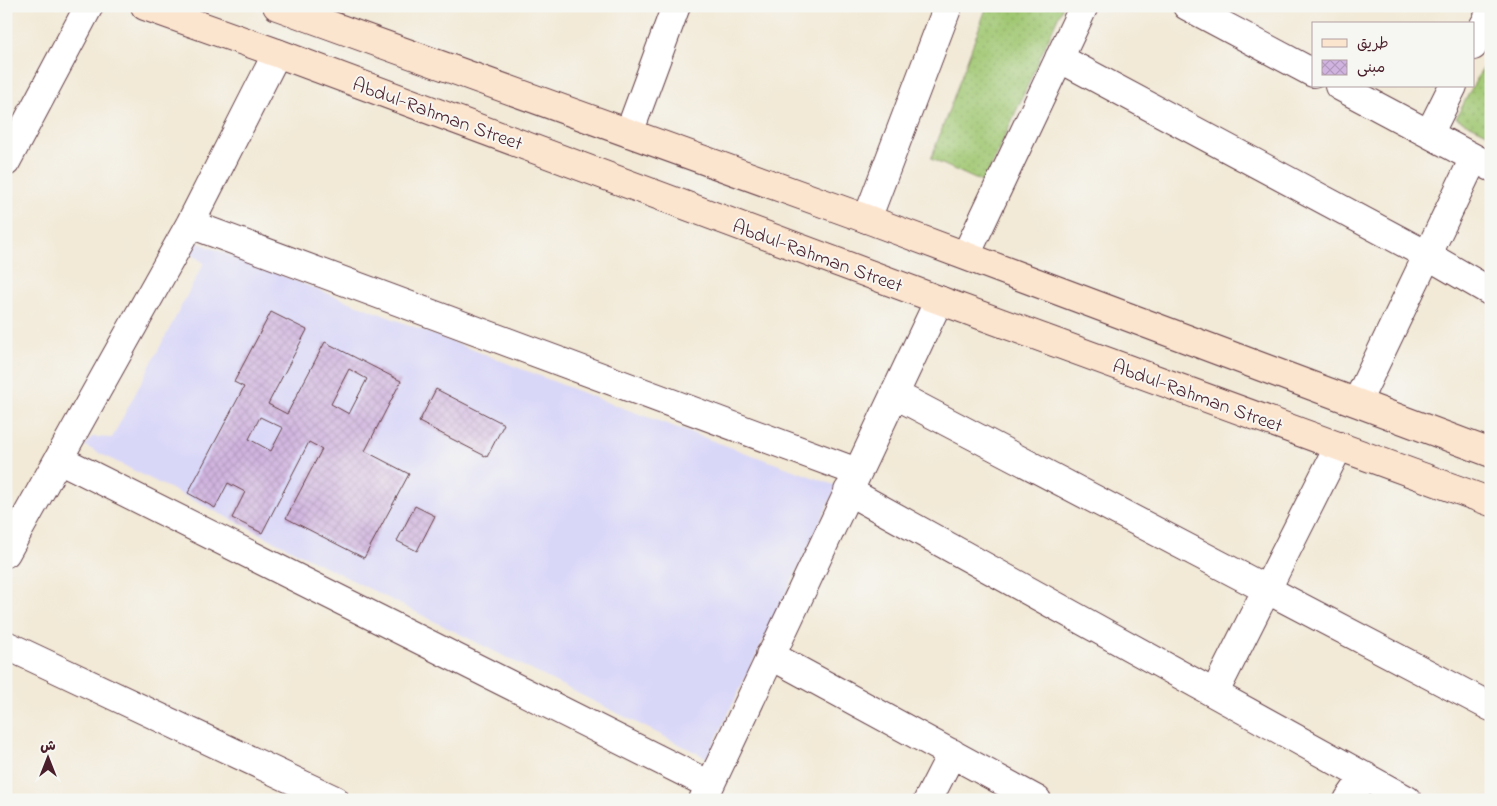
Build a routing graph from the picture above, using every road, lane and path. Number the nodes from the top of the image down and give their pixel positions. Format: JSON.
{"nodes":[{"id":1,"x":89,"y":6,"type":"edge"},
{"id":2,"x":145,"y":6,"type":"edge"},
{"id":3,"x":277,"y":6,"type":"edge"},
{"id":4,"x":676,"y":6,"type":"edge"},
{"id":5,"x":948,"y":6,"type":"edge"},
{"id":6,"x":1084,"y":6,"type":"edge"},
{"id":7,"x":1188,"y":6,"type":"edge"},
{"id":8,"x":1491,"y":12,"type":"edge"},
{"id":9,"x":1474,"y":44,"type":"edge"},
{"id":10,"x":277,"y":53,"type":"junction"},
{"id":11,"x":1060,"y":58,"type":"junction"},
{"id":12,"x":1312,"y":72,"type":"edge"},
{"id":13,"x":1343,"y":88,"type":"edge"},
{"id":14,"x":1452,"y":88,"type":"edge"},
{"id":15,"x":629,"y":133,"type":"junction"},
{"id":16,"x":1429,"y":134,"type":"junction"},
{"id":17,"x":6,"y":162,"type":"edge"},
{"id":18,"x":1482,"y":162,"type":"edge"},
{"id":19,"x":867,"y":219,"type":"junction"},
{"id":20,"x":190,"y":224,"type":"junction"},
{"id":21,"x":966,"y":256,"type":"junction"},
{"id":22,"x":1427,"y":256,"type":"junction"},
{"id":23,"x":1491,"y":292,"type":"edge"},
{"id":24,"x":939,"y":300,"type":"junction"},
{"id":25,"x":894,"y":394,"type":"junction"},
{"id":26,"x":1357,"y":402,"type":"junction"},
{"id":27,"x":1339,"y":446,"type":"junction"},
{"id":28,"x":1491,"y":453,"type":"edge"},
{"id":29,"x":59,"y":459,"type":"junction"},
{"id":30,"x":853,"y":481,"type":"junction"},
{"id":31,"x":1491,"y":502,"type":"edge"},
{"id":32,"x":6,"y":553,"type":"edge"},
{"id":33,"x":1266,"y":590,"type":"junction"},
{"id":34,"x":6,"y":645,"type":"edge"},
{"id":35,"x":770,"y":655,"type":"junction"},
{"id":36,"x":1214,"y":692,"type":"junction"},
{"id":37,"x":1491,"y":707,"type":"edge"},
{"id":38,"x":952,"y":753,"type":"junction"},
{"id":39,"x":1365,"y":776,"type":"junction"},
{"id":40,"x":707,"y":793,"type":"edge"},
{"id":41,"x":335,"y":800,"type":"edge"},
{"id":42,"x":928,"y":800,"type":"edge"},
{"id":43,"x":1037,"y":800,"type":"edge"},
{"id":44,"x":1348,"y":800,"type":"edge"},
{"id":45,"x":1407,"y":800,"type":"edge"}],
"edges":[{"from":1,"to":17,"type":"street"},
{"from":2,"to":10,"type":"main road","name":"Abdul-Rahman Street"},
{"from":3,"to":15,"type":"main road"},
{"from":4,"to":15,"type":"street"},
{"from":5,"to":19,"type":"street"},
{"from":6,"to":11,"type":"street"},
{"from":7,"to":12,"type":"street"},
{"from":8,"to":9,"type":"street"},
{"from":10,"to":20,"type":"street"},
{"from":10,"to":24,"type":"main road","name":"Abdul-Rahman Street"},
{"from":11,"to":21,"type":"street"},
{"from":11,"to":22,"type":"street"},
{"from":13,"to":16,"type":"street"},
{"from":14,"to":16,"type":"street"},
{"from":15,"to":19,"type":"main road"},
{"from":16,"to":18,"type":"street"},
{"from":18,"to":22,"type":"street"},
{"from":19,"to":21,"type":"main road"},
{"from":20,"to":29,"type":"street"},
{"from":20,"to":30,"type":"street"},
{"from":21,"to":26,"type":"main road"},
{"from":22,"to":23,"type":"street"},
{"from":22,"to":26,"type":"street"},
{"from":24,"to":25,"type":"street"},
{"from":24,"to":27,"type":"main road","name":"Abdul-Rahman Street"},
{"from":25,"to":30,"type":"street"},
{"from":25,"to":33,"type":"street"},
{"from":26,"to":28,"type":"main road"},
{"from":27,"to":31,"type":"main road","name":"Abdul-Rahman Street"},
{"from":27,"to":33,"type":"street"},
{"from":29,"to":32,"type":"street"},
{"from":29,"to":40,"type":"street"},
{"from":30,"to":35,"type":"street"},
{"from":30,"to":36,"type":"street"},
{"from":33,"to":36,"type":"street"},
{"from":33,"to":37,"type":"street"},
{"from":34,"to":41,"type":"street"},
{"from":35,"to":38,"type":"street"},
{"from":35,"to":40,"type":"street"},
{"from":36,"to":39,"type":"street"},
{"from":38,"to":42,"type":"street"},
{"from":38,"to":43,"type":"street"},
{"from":39,"to":44,"type":"street"},
{"from":39,"to":45,"type":"street"}]}
